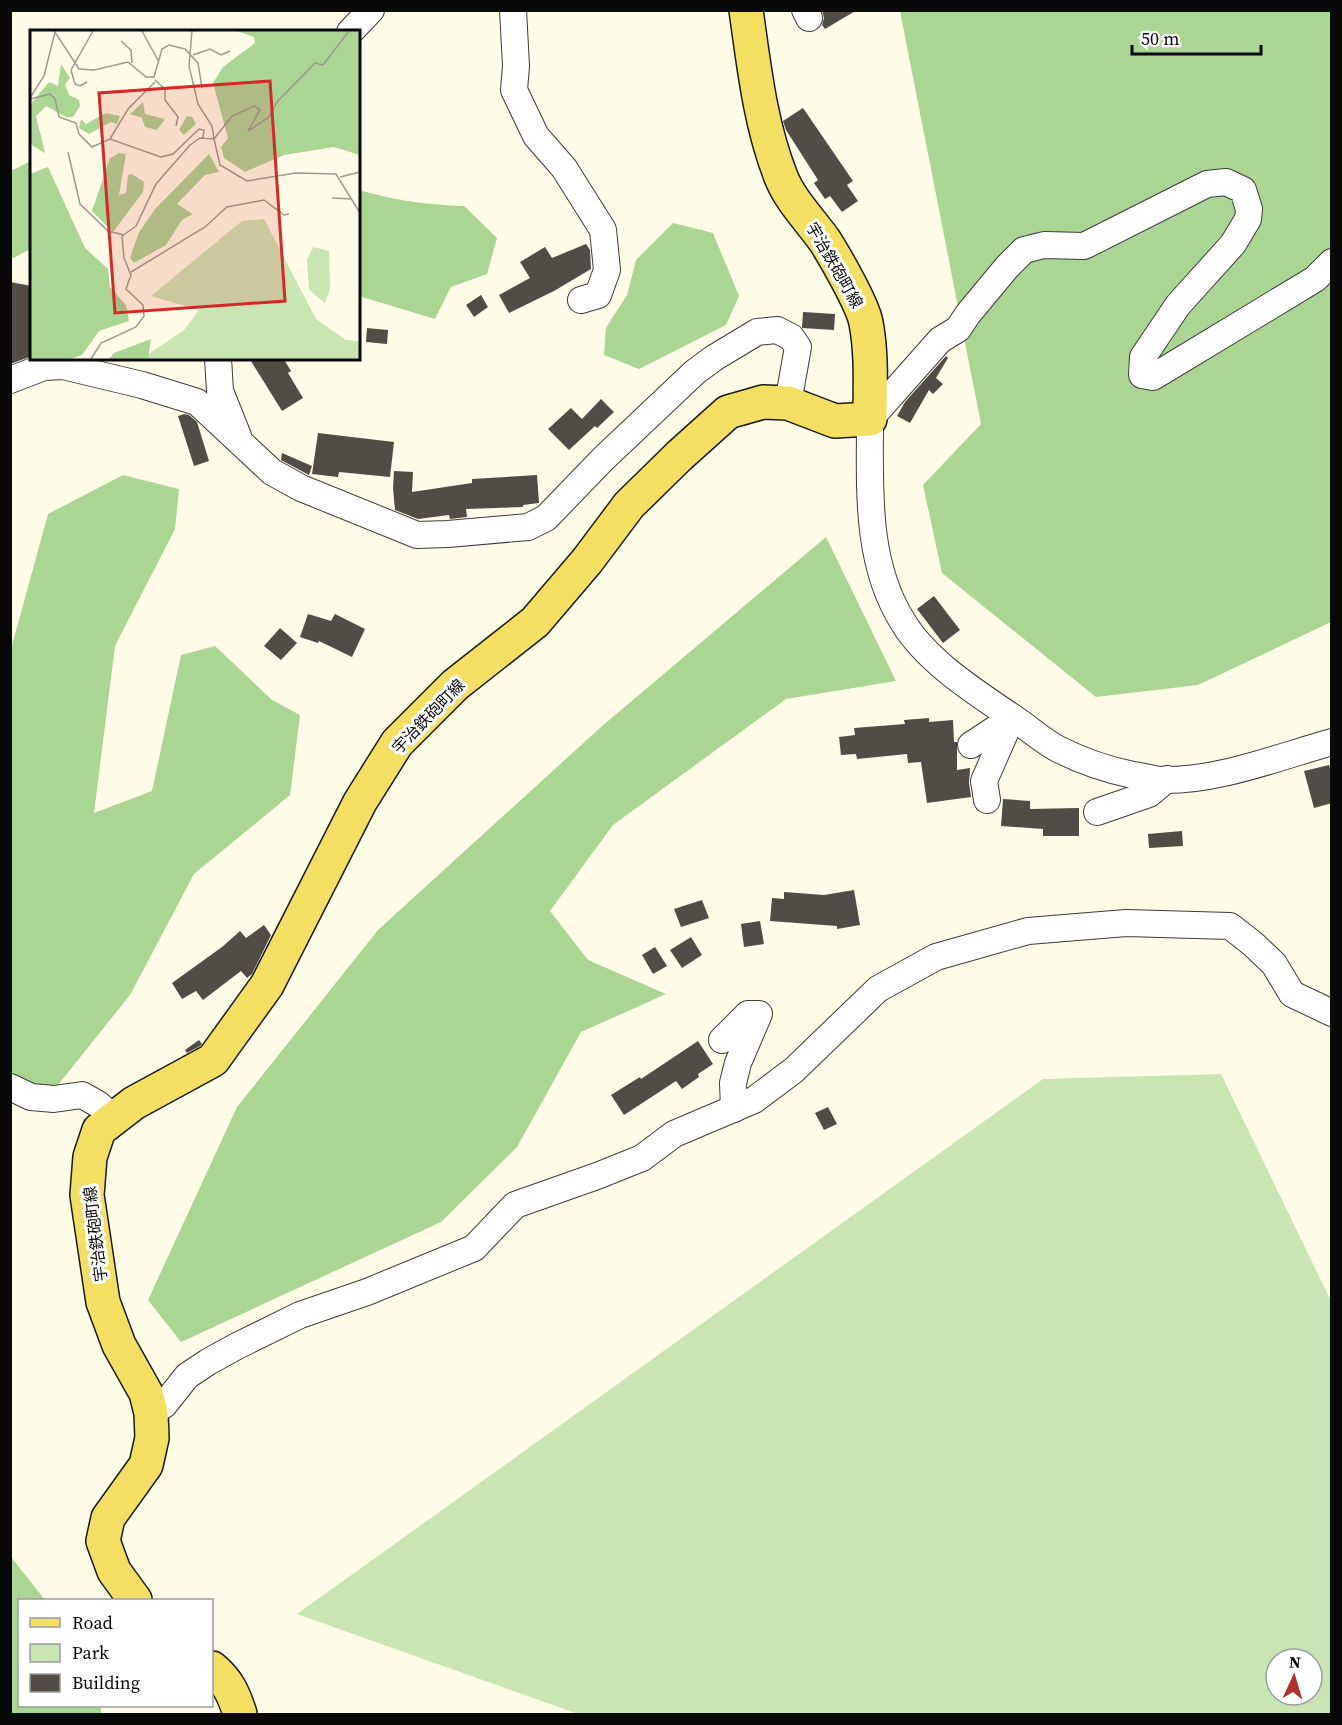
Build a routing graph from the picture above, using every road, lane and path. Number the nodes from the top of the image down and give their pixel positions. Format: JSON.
{"nodes":[{"id":1,"x":371,"y":10,"type":"edge"},
{"id":2,"x":513,"y":10,"type":"edge"},
{"id":3,"x":746,"y":10,"type":"edge"},
{"id":4,"x":352,"y":30,"type":"edge"},
{"id":5,"x":1332,"y":262,"type":"edge"},
{"id":6,"x":581,"y":300,"type":"dead end"},
{"id":7,"x":218,"y":360,"type":"edge"},
{"id":8,"x":70,"y":362,"type":"edge"},
{"id":9,"x":10,"y":380,"type":"edge"},
{"id":10,"x":788,"y":402,"type":"junction"},
{"id":11,"x":870,"y":419,"type":"junction"},
{"id":12,"x":242,"y":445,"type":"junction"},
{"id":13,"x":1012,"y":717,"type":"junction"},
{"id":14,"x":1332,"y":742,"type":"edge"},
{"id":15,"x":971,"y":745,"type":"dead end"},
{"id":16,"x":1167,"y":779,"type":"junction"},
{"id":17,"x":987,"y":800,"type":"dead end"},
{"id":18,"x":1097,"y":812,"type":"dead end"},
{"id":19,"x":1332,"y":1013,"type":"edge"},
{"id":20,"x":722,"y":1040,"type":"dead end"},
{"id":21,"x":10,"y":1087,"type":"edge"},
{"id":22,"x":734,"y":1109,"type":"junction"},
{"id":23,"x":114,"y":1119,"type":"junction"},
{"id":24,"x":151,"y":1413,"type":"junction"},
{"id":25,"x":134,"y":1599,"type":"edge"},
{"id":26,"x":213,"y":1669,"type":"edge"},
{"id":27,"x":240,"y":1714,"type":"edge"}],
"edges":[{"from":1,"to":4,"type":"street"},
{"from":2,"to":6,"type":"street"},
{"from":3,"to":11,"type":"main road","name":"宇治鉄砲町線"},
{"from":5,"to":11,"type":"street"},
{"from":7,"to":12,"type":"street"},
{"from":8,"to":9,"type":"street"},
{"from":8,"to":12,"type":"street"},
{"from":10,"to":11,"type":"main road","name":"宇治鉄砲町線"},
{"from":10,"to":12,"type":"street"},
{"from":10,"to":23,"type":"main road","name":"宇治鉄砲町線"},
{"from":11,"to":13,"type":"street"},
{"from":13,"to":15,"type":"street"},
{"from":13,"to":16,"type":"street"},
{"from":13,"to":17,"type":"street"},
{"from":14,"to":16,"type":"street"},
{"from":16,"to":18,"type":"street"},
{"from":19,"to":22,"type":"street"},
{"from":20,"to":22,"type":"street"},
{"from":21,"to":23,"type":"street"},
{"from":22,"to":24,"type":"street"},
{"from":23,"to":24,"type":"main road","name":"宇治鉄砲町線"},
{"from":24,"to":25,"type":"main road","name":"宇治鉄砲町線"},
{"from":26,"to":27,"type":"main road"}]}
